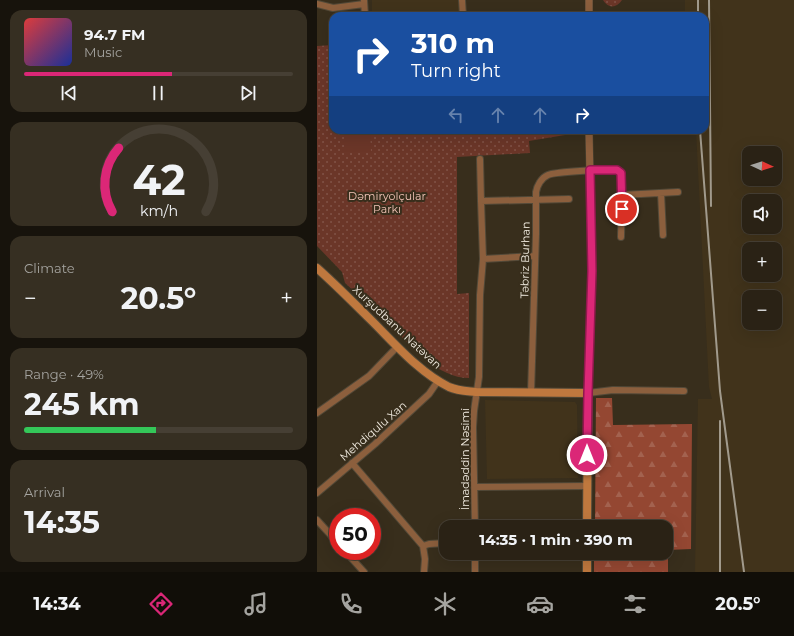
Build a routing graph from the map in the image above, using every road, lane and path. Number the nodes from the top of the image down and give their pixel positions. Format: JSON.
{"nodes":[{"id":1,"x":462,"y":0,"type":"edge"},
{"id":2,"x":589,"y":0,"type":"edge"},
{"id":3,"x":364,"y":2,"type":"edge"},
{"id":4,"x":317,"y":4,"type":"edge"},
{"id":5,"x":365,"y":12,"type":"edge"},
{"id":6,"x":463,"y":12,"type":"edge"},
{"id":7,"x":589,"y":12,"type":"edge"},
{"id":8,"x":589,"y":134,"type":"edge"},
{"id":9,"x":480,"y":159,"type":"dead end"},
{"id":10,"x":590,"y":170,"type":"junction"},
{"id":11,"x":678,"y":192,"type":"dead end"},
{"id":12,"x":661,"y":193,"type":"junction"},
{"id":13,"x":622,"y":194,"type":"junction"},
{"id":14,"x":569,"y":199,"type":"dead end"},
{"id":15,"x":481,"y":200,"type":"junction"},
{"id":16,"x":536,"y":200,"type":"junction"},
{"id":17,"x":663,"y":235,"type":"dead end"},
{"id":18,"x":621,"y":237,"type":"dead end"},
{"id":19,"x":535,"y":256,"type":"junction"},
{"id":20,"x":483,"y":259,"type":"junction"},
{"id":21,"x":317,"y":268,"type":"edge"},
{"id":22,"x":397,"y":347,"type":"junction"},
{"id":23,"x":438,"y":381,"type":"junction"},
{"id":24,"x":685,"y":391,"type":"dead end"},
{"id":25,"x":476,"y":392,"type":"junction"},
{"id":26,"x":531,"y":393,"type":"junction"},
{"id":27,"x":588,"y":393,"type":"junction"},
{"id":28,"x":317,"y":413,"type":"edge"},
{"id":29,"x":352,"y":463,"type":"junction"},
{"id":30,"x":587,"y":486,"type":"junction"},
{"id":31,"x":475,"y":487,"type":"junction"},
{"id":32,"x":317,"y":492,"type":"edge"},
{"id":33,"x":317,"y":520,"type":"edge"},
{"id":34,"x":475,"y":520,"type":"edge"},
{"id":35,"x":587,"y":520,"type":"edge"},
{"id":36,"x":329,"y":533,"type":"edge"},
{"id":37,"x":439,"y":543,"type":"edge"},
{"id":38,"x":423,"y":546,"type":"junction"},
{"id":39,"x":353,"y":560,"type":"edge"},
{"id":40,"x":475,"y":560,"type":"edge"},
{"id":41,"x":587,"y":560,"type":"edge"},
{"id":42,"x":364,"y":572,"type":"edge"},
{"id":43,"x":424,"y":572,"type":"edge"},
{"id":44,"x":475,"y":572,"type":"edge"},
{"id":45,"x":587,"y":572,"type":"edge"}],
"edges":[{"from":1,"to":6,"type":"street"},
{"from":2,"to":7,"type":"street"},
{"from":3,"to":4,"type":"street"},
{"from":3,"to":5,"type":"street"},
{"from":8,"to":10,"type":"street"},
{"from":9,"to":15,"type":"street","name":"İmadəddin Nəsimi"},
{"from":10,"to":13,"type":"street","name":"Təbriz Burhan"},
{"from":10,"to":16,"type":"street","name":"Təbriz Burhan"},
{"from":10,"to":27,"type":"street"},
{"from":11,"to":12,"type":"street"},
{"from":12,"to":13,"type":"street"},
{"from":12,"to":17,"type":"street"},
{"from":13,"to":18,"type":"street"},
{"from":14,"to":16,"type":"street"},
{"from":15,"to":16,"type":"street"},
{"from":15,"to":20,"type":"street","name":"İmadəddin Nəsimi"},
{"from":16,"to":19,"type":"street","name":"Təbriz Burhan"},
{"from":19,"to":20,"type":"street"},
{"from":19,"to":26,"type":"street","name":"Təbriz Burhan"},
{"from":20,"to":25,"type":"street","name":"İmadəddin Nəsimi"},
{"from":21,"to":22,"type":"main road","name":"Xurşudbanu Natəvan"},
{"from":22,"to":23,"type":"main road","name":"Xurşudbanu Natəvan"},
{"from":22,"to":28,"type":"street"},
{"from":23,"to":25,"type":"main road","name":"Xurşudbanu Natəvan"},
{"from":23,"to":29,"type":"street","name":"Mehdiqulu Xan"},
{"from":24,"to":27,"type":"street"},
{"from":25,"to":26,"type":"main road","name":"Xurşudbanu Natəvan"},
{"from":25,"to":31,"type":"street","name":"İmadəddin Nəsimi"},
{"from":26,"to":27,"type":"main road","name":"Xurşudbanu Natəvan"},
{"from":27,"to":30,"type":"main road"},
{"from":29,"to":32,"type":"street","name":"Mehdiqulu Xan"},
{"from":29,"to":38,"type":"street"},
{"from":30,"to":31,"type":"street"},
{"from":30,"to":35,"type":"main road"},
{"from":31,"to":34,"type":"street","name":"İmadəddin Nəsimi"},
{"from":33,"to":36,"type":"street"},
{"from":37,"to":38,"type":"street"},
{"from":38,"to":43,"type":"street"},
{"from":39,"to":42,"type":"street"},
{"from":40,"to":44,"type":"street"},
{"from":41,"to":45,"type":"main road"}]}
